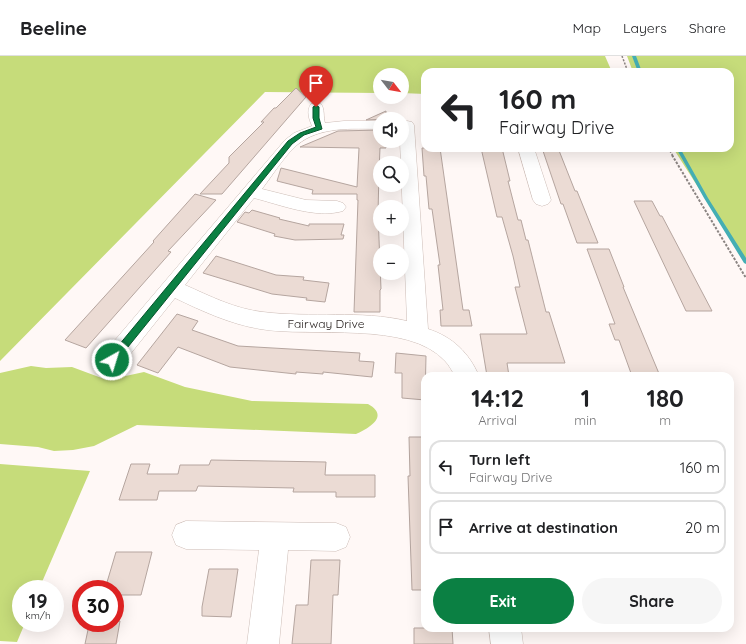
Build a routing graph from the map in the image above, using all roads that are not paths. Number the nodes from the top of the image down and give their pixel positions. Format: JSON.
{"nodes":[{"id":1,"x":316,"y":107,"type":"dead end"},
{"id":2,"x":373,"y":125,"type":"edge"},
{"id":3,"x":409,"y":125,"type":"edge"},
{"id":4,"x":320,"y":128,"type":"junction"},
{"id":5,"x":527,"y":152,"type":"edge"},
{"id":6,"x":250,"y":191,"type":"junction"},
{"id":7,"x":542,"y":200,"type":"dead end"},
{"id":8,"x":337,"y":207,"type":"dead end"},
{"id":9,"x":171,"y":288,"type":"junction"},
{"id":10,"x":418,"y":334,"type":"junction"},
{"id":11,"x":112,"y":360,"type":"dead end"},
{"id":12,"x":466,"y":372,"type":"edge"},
{"id":13,"x":186,"y":534,"type":"dead end"},
{"id":14,"x":275,"y":536,"type":"junction"},
{"id":15,"x":336,"y":537,"type":"dead end"},
{"id":16,"x":506,"y":632,"type":"edge"},
{"id":17,"x":263,"y":644,"type":"edge"},
{"id":18,"x":507,"y":644,"type":"edge"}],
"edges":[{"from":1,"to":4,"type":"street"},
{"from":2,"to":4,"type":"street"},
{"from":3,"to":10,"type":"street"},
{"from":4,"to":6,"type":"street"},
{"from":5,"to":7,"type":"street"},
{"from":6,"to":8,"type":"street"},
{"from":6,"to":9,"type":"street"},
{"from":9,"to":10,"type":"street","name":"Fairway Drive"},
{"from":9,"to":11,"type":"street"},
{"from":10,"to":12,"type":"street","name":"Fairway Drive"},
{"from":13,"to":14,"type":"street"},
{"from":14,"to":15,"type":"street"},
{"from":14,"to":17,"type":"street"},
{"from":16,"to":18,"type":"street"}]}
